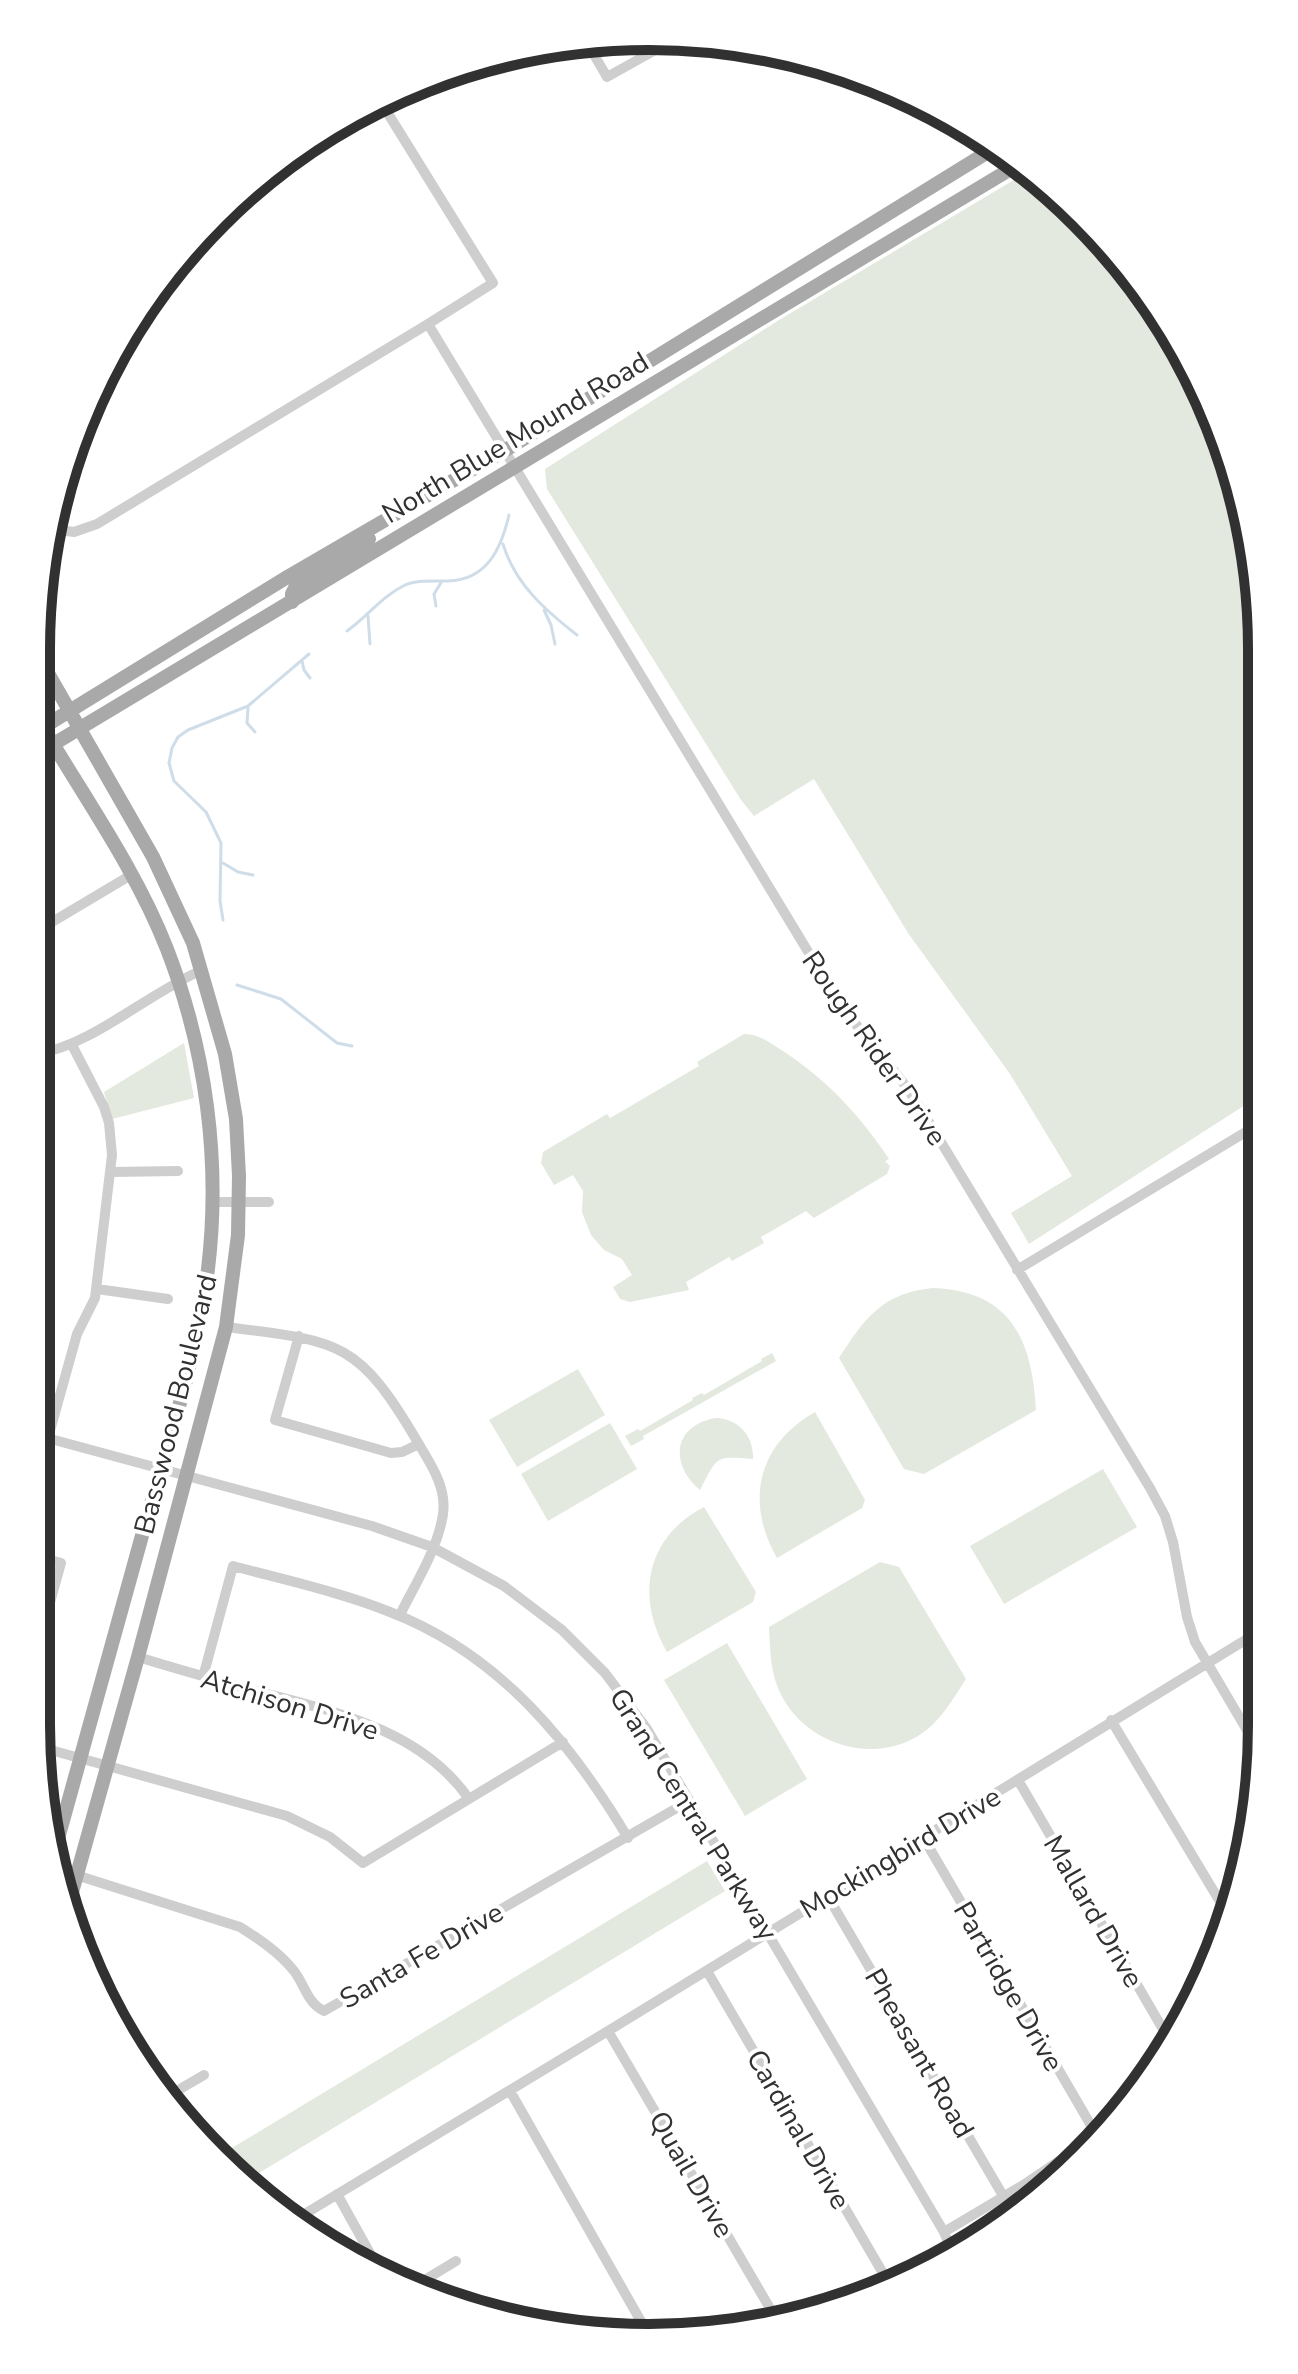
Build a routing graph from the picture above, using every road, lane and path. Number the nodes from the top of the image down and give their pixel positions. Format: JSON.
{"nodes":[{"id":1,"x":655,"y":50,"type":"edge"},
{"id":2,"x":593,"y":53,"type":"edge"},
{"id":3,"x":386,"y":111,"type":"edge"},
{"id":4,"x":983,"y":152,"type":"edge"},
{"id":5,"x":1009,"y":170,"type":"edge"},
{"id":6,"x":428,"y":324,"type":"junction"},
{"id":7,"x":504,"y":451,"type":"junction"},
{"id":8,"x":514,"y":468,"type":"junction"},
{"id":9,"x":387,"y":519,"type":"junction"},
{"id":10,"x":62,"y":530,"type":"edge"},
{"id":11,"x":292,"y":602,"type":"junction"},
{"id":12,"x":50,"y":677,"type":"edge"},
{"id":13,"x":69,"y":711,"type":"junction"},
{"id":14,"x":50,"y":720,"type":"edge"},
{"id":15,"x":79,"y":728,"type":"junction"},
{"id":16,"x":50,"y":740,"type":"edge"},
{"id":17,"x":53,"y":744,"type":"junction"},
{"id":18,"x":50,"y":746,"type":"edge"},
{"id":19,"x":131,"y":875,"type":"junction"},
{"id":20,"x":50,"y":923,"type":"edge"},
{"id":21,"x":202,"y":970,"type":"junction"},
{"id":22,"x":178,"y":980,"type":"junction"},
{"id":23,"x":72,"y":1045,"type":"junction"},
{"id":24,"x":50,"y":1051,"type":"edge"},
{"id":25,"x":1248,"y":1131,"type":"edge"},
{"id":26,"x":178,"y":1171,"type":"dead end"},
{"id":27,"x":111,"y":1172,"type":"junction"},
{"id":28,"x":212,"y":1202,"type":"junction"},
{"id":29,"x":239,"y":1202,"type":"junction"},
{"id":30,"x":269,"y":1202,"type":"dead end"},
{"id":31,"x":1017,"y":1270,"type":"junction"},
{"id":32,"x":97,"y":1289,"type":"junction"},
{"id":33,"x":168,"y":1299,"type":"dead end"},
{"id":34,"x":226,"y":1327,"type":"junction"},
{"id":35,"x":299,"y":1336,"type":"junction"},
{"id":36,"x":50,"y":1413,"type":"edge"},
{"id":37,"x":50,"y":1439,"type":"edge"},
{"id":38,"x":419,"y":1444,"type":"junction"},
{"id":39,"x":161,"y":1469,"type":"junction"},
{"id":40,"x":185,"y":1475,"type":"junction"},
{"id":41,"x":432,"y":1547,"type":"junction"},
{"id":42,"x":50,"y":1560,"type":"edge"},
{"id":43,"x":50,"y":1603,"type":"edge"},
{"id":44,"x":400,"y":1615,"type":"junction"},
{"id":45,"x":1248,"y":1638,"type":"edge"},
{"id":46,"x":138,"y":1657,"type":"junction"},
{"id":47,"x":1206,"y":1663,"type":"junction"},
{"id":48,"x":203,"y":1677,"type":"junction"},
{"id":49,"x":1111,"y":1720,"type":"junction"},
{"id":50,"x":1248,"y":1732,"type":"edge"},
{"id":51,"x":563,"y":1742,"type":"junction"},
{"id":52,"x":51,"y":1750,"type":"edge"},
{"id":53,"x":80,"y":1758,"type":"junction"},
{"id":54,"x":107,"y":1766,"type":"junction"},
{"id":55,"x":1018,"y":1780,"type":"junction"},
{"id":56,"x":469,"y":1799,"type":"junction"},
{"id":57,"x":689,"y":1801,"type":"junction"},
{"id":58,"x":60,"y":1831,"type":"edge"},
{"id":59,"x":923,"y":1837,"type":"junction"},
{"id":60,"x":628,"y":1838,"type":"junction"},
{"id":61,"x":76,"y":1875,"type":"junction"},
{"id":62,"x":73,"y":1888,"type":"edge"},
{"id":63,"x":827,"y":1895,"type":"junction"},
{"id":64,"x":1221,"y":1903,"type":"edge"},
{"id":65,"x":768,"y":1933,"type":"junction"},
{"id":66,"x":707,"y":1971,"type":"junction"},
{"id":67,"x":608,"y":2031,"type":"junction"},
{"id":68,"x":1164,"y":2031,"type":"edge"},
{"id":69,"x":204,"y":2075,"type":"dead end"},
{"id":70,"x":510,"y":2091,"type":"junction"},
{"id":71,"x":175,"y":2092,"type":"edge"},
{"id":72,"x":1090,"y":2130,"type":"edge"},
{"id":73,"x":1067,"y":2154,"type":"edge"},
{"id":74,"x":337,"y":2194,"type":"junction"},
{"id":75,"x":1004,"y":2197,"type":"junction"},
{"id":76,"x":1008,"y":2204,"type":"edge"},
{"id":77,"x":304,"y":2214,"type":"edge"},
{"id":78,"x":944,"y":2232,"type":"junction"},
{"id":79,"x":949,"y":2244,"type":"edge"},
{"id":80,"x":371,"y":2255,"type":"edge"},
{"id":81,"x":456,"y":2261,"type":"dead end"},
{"id":82,"x":884,"y":2275,"type":"edge"},
{"id":83,"x":425,"y":2280,"type":"edge"},
{"id":84,"x":771,"y":2311,"type":"edge"},
{"id":85,"x":642,"y":2324,"type":"edge"}],
"edges":[{"from":1,"to":2,"type":"street"},
{"from":3,"to":6,"type":"street"},
{"from":4,"to":7,"type":"main road","name":"North Blue Mound Road"},
{"from":5,"to":8,"type":"main road","name":"North Blue Mound Road"},
{"from":6,"to":7,"type":"street","name":"Rough Rider Drive"},
{"from":6,"to":10,"type":"street"},
{"from":7,"to":8,"type":"street","name":"Rough Rider Drive"},
{"from":7,"to":9,"type":"main road","name":"North Blue Mound Road"},
{"from":8,"to":11,"type":"main road","name":"North Blue Mound Road"},
{"from":8,"to":31,"type":"street","name":"Rough Rider Drive"},
{"from":9,"to":11,"type":"main road"},
{"from":9,"to":13,"type":"main road","name":"North Blue Mound Road"},
{"from":11,"to":15,"type":"main road","name":"North Blue Mound Road"},
{"from":12,"to":13,"type":"main road","name":"Basswood Boulevard"},
{"from":13,"to":14,"type":"main road","name":"North Blue Mound Road"},
{"from":13,"to":15,"type":"main road","name":"Basswood Boulevard"},
{"from":15,"to":17,"type":"main road","name":"North Blue Mound Road"},
{"from":15,"to":21,"type":"main road","name":"Basswood Boulevard"},
{"from":16,"to":17,"type":"main road","name":"Basswood Boulevard"},
{"from":17,"to":18,"type":"main road","name":"North Blue Mound Road"},
{"from":17,"to":19,"type":"main road","name":"Basswood Boulevard"},
{"from":19,"to":20,"type":"street"},
{"from":19,"to":22,"type":"main road","name":"Basswood Boulevard"},
{"from":21,"to":22,"type":"street"},
{"from":21,"to":29,"type":"main road","name":"Basswood Boulevard"},
{"from":22,"to":23,"type":"street"},
{"from":22,"to":28,"type":"main road","name":"Basswood Boulevard"},
{"from":23,"to":24,"type":"street"},
{"from":23,"to":27,"type":"street"},
{"from":25,"to":31,"type":"street"},
{"from":26,"to":27,"type":"street"},
{"from":27,"to":32,"type":"street"},
{"from":28,"to":29,"type":"street"},
{"from":28,"to":39,"type":"main road","name":"Basswood Boulevard"},
{"from":29,"to":30,"type":"street"},
{"from":29,"to":34,"type":"main road","name":"Basswood Boulevard"},
{"from":31,"to":47,"type":"street","name":"Rough Rider Drive"},
{"from":32,"to":33,"type":"street"},
{"from":32,"to":36,"type":"street"},
{"from":34,"to":35,"type":"street"},
{"from":34,"to":40,"type":"main road","name":"Basswood Boulevard"},
{"from":35,"to":38,"type":"street"},
{"from":35,"to":38,"type":"street"},
{"from":37,"to":39,"type":"street","name":"Grand Central Parkway"},
{"from":38,"to":41,"type":"street"},
{"from":39,"to":40,"type":"street","name":"Grand Central Parkway"},
{"from":39,"to":53,"type":"main road","name":"Basswood Boulevard"},
{"from":40,"to":41,"type":"street","name":"Grand Central Parkway"},
{"from":40,"to":46,"type":"main road","name":"Basswood Boulevard"},
{"from":41,"to":44,"type":"street"},
{"from":41,"to":57,"type":"street","name":"Grand Central Parkway"},
{"from":42,"to":43,"type":"street"},
{"from":44,"to":48,"type":"street"},
{"from":44,"to":51,"type":"street"},
{"from":45,"to":47,"type":"street","name":"Mockingbird Drive"},
{"from":46,"to":48,"type":"street","name":"Atchison Drive"},
{"from":46,"to":54,"type":"main road","name":"Basswood Boulevard"},
{"from":47,"to":49,"type":"street","name":"Mockingbird Drive"},
{"from":47,"to":50,"type":"street","name":"Rough Rider Drive"},
{"from":48,"to":56,"type":"street","name":"Atchison Drive"},
{"from":49,"to":55,"type":"street","name":"Mockingbird Drive"},
{"from":49,"to":64,"type":"street"},
{"from":51,"to":56,"type":"street"},
{"from":51,"to":60,"type":"street"},
{"from":52,"to":53,"type":"street"},
{"from":53,"to":54,"type":"street"},
{"from":53,"to":58,"type":"main road","name":"Basswood Boulevard"},
{"from":54,"to":56,"type":"street"},
{"from":54,"to":61,"type":"main road","name":"Basswood Boulevard"},
{"from":55,"to":59,"type":"street","name":"Mockingbird Drive"},
{"from":55,"to":68,"type":"street","name":"Mallard Drive"},
{"from":57,"to":60,"type":"street","name":"Santa Fe Drive"},
{"from":57,"to":65,"type":"street","name":"Grand Central Parkway"},
{"from":59,"to":63,"type":"street","name":"Mockingbird Drive"},
{"from":59,"to":72,"type":"street","name":"Partridge Drive"},
{"from":60,"to":61,"type":"street","name":"Santa Fe Drive"},
{"from":61,"to":62,"type":"main road","name":"Basswood Boulevard"},
{"from":63,"to":65,"type":"street","name":"Mockingbird Drive"},
{"from":63,"to":75,"type":"street","name":"Pheasant Road"},
{"from":65,"to":66,"type":"street","name":"Mockingbird Drive"},
{"from":65,"to":78,"type":"street","name":"Grand Central Parkway"},
{"from":66,"to":67,"type":"street","name":"Mockingbird Drive"},
{"from":66,"to":82,"type":"street","name":"Cardinal Drive"},
{"from":67,"to":70,"type":"street","name":"Mockingbird Drive"},
{"from":67,"to":84,"type":"street","name":"Quail Drive"},
{"from":69,"to":71,"type":"street"},
{"from":70,"to":74,"type":"street","name":"Mockingbird Drive"},
{"from":70,"to":85,"type":"street"},
{"from":73,"to":75,"type":"street"},
{"from":74,"to":77,"type":"street","name":"Mockingbird Drive"},
{"from":74,"to":80,"type":"street"},
{"from":75,"to":76,"type":"street","name":"Pheasant Road"},
{"from":75,"to":78,"type":"street"},
{"from":78,"to":79,"type":"street","name":"Grand Central Parkway"},
{"from":81,"to":83,"type":"street"}]}
